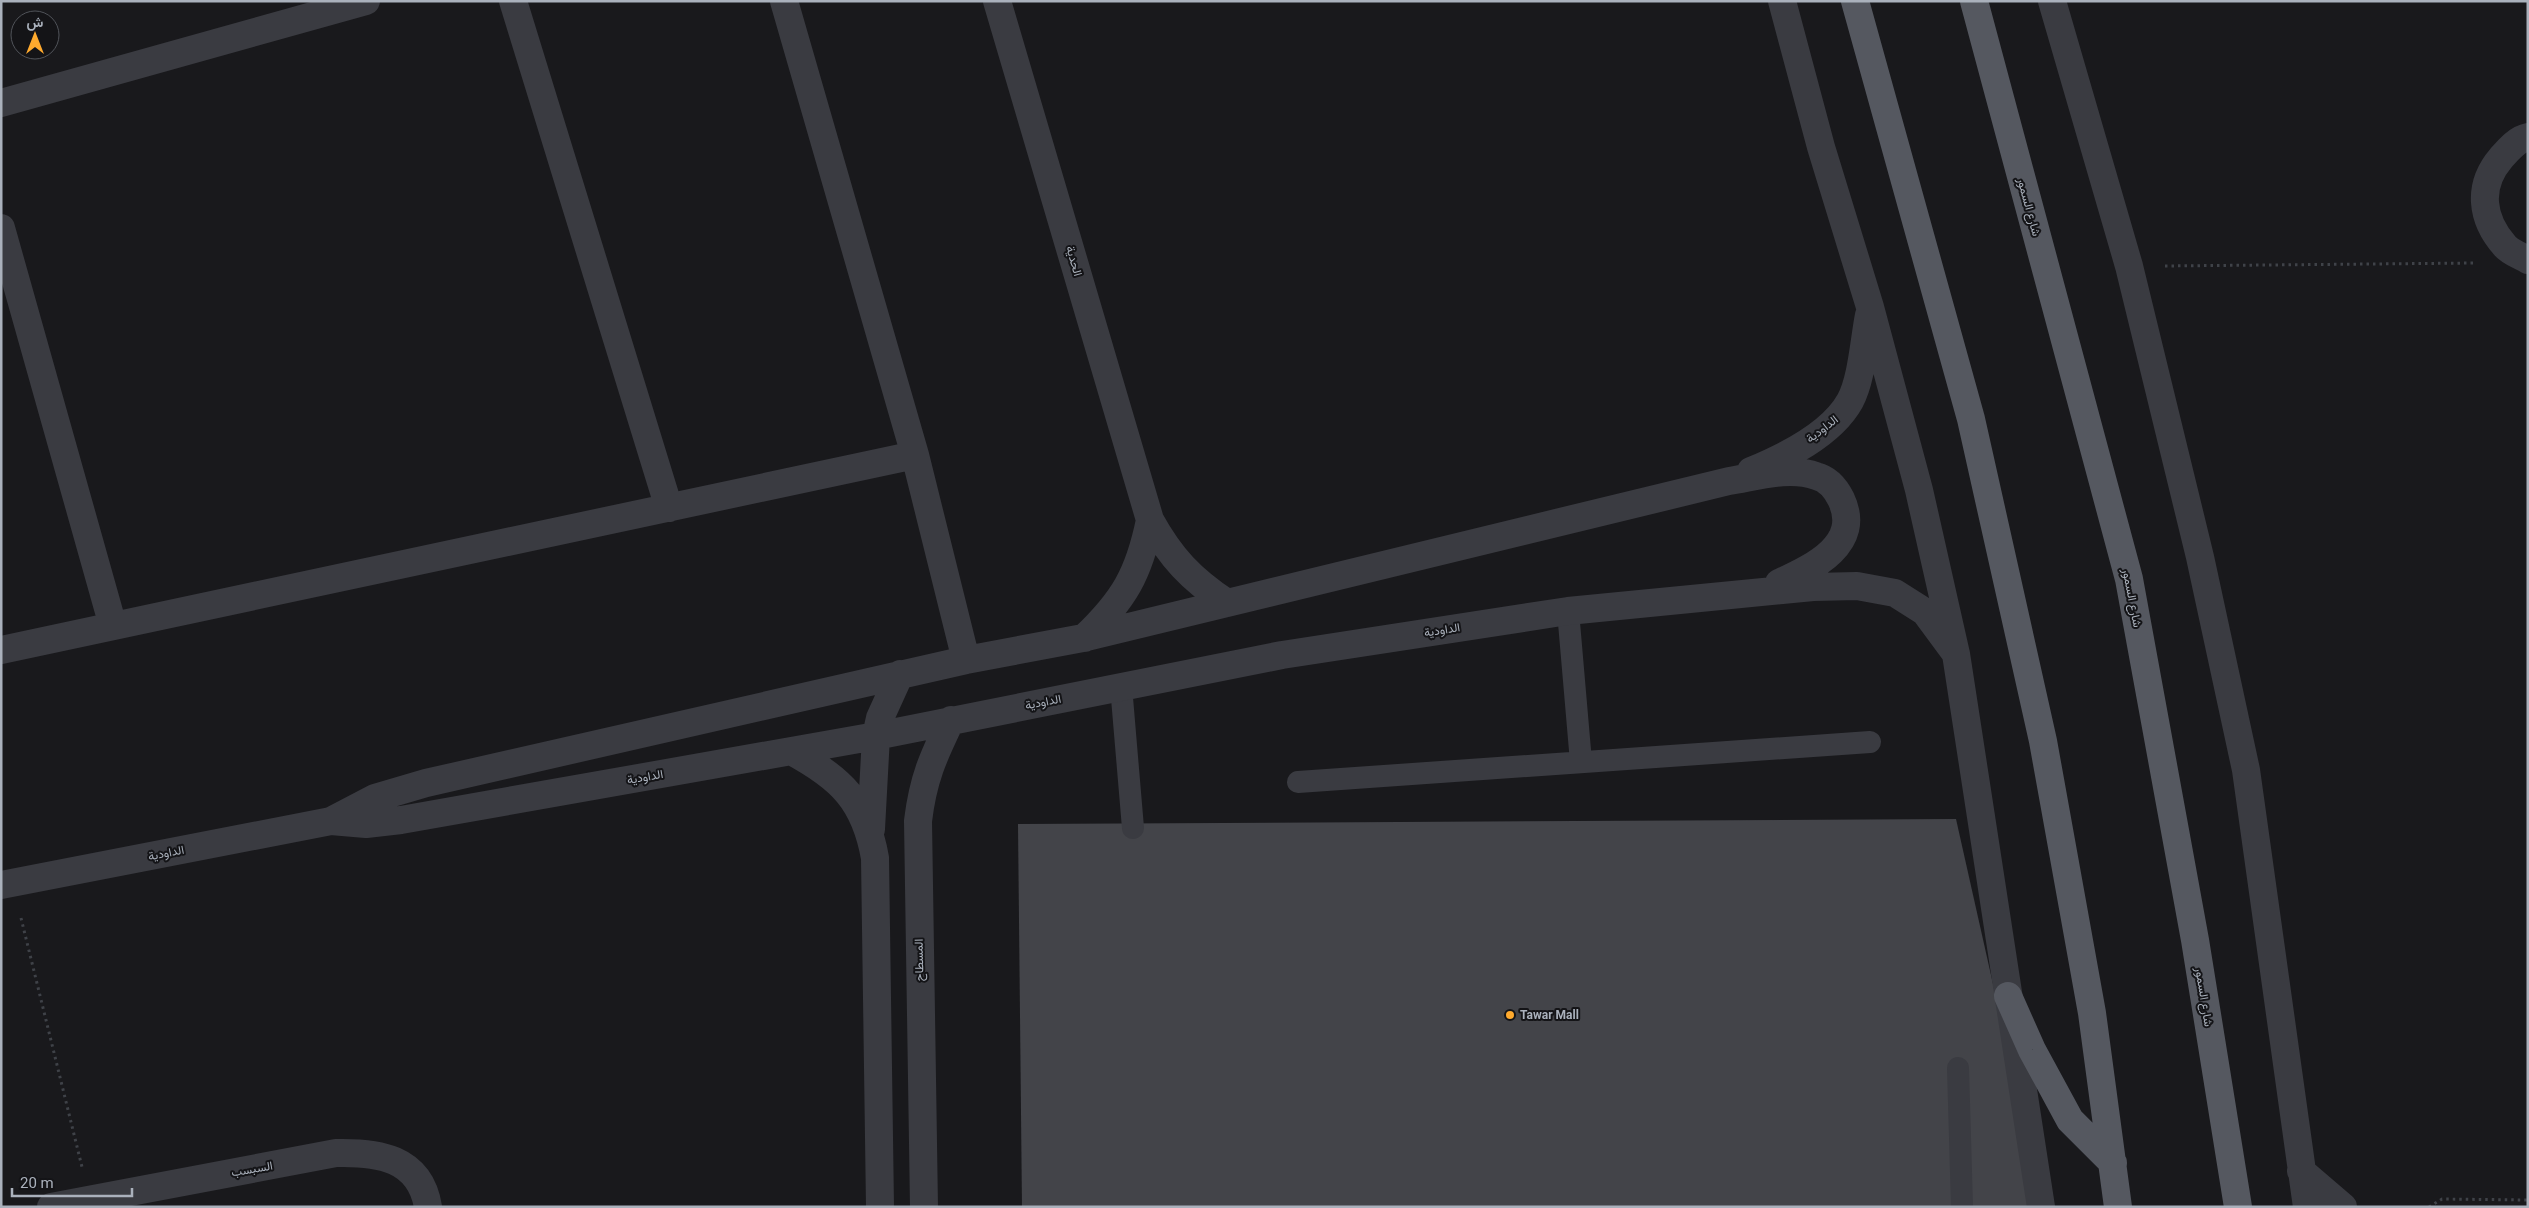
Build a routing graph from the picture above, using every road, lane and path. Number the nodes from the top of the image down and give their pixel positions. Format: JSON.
{"nodes":[{"id":1,"x":366,"y":1,"type":"edge"},
{"id":2,"x":513,"y":1,"type":"edge"},
{"id":3,"x":784,"y":1,"type":"edge"},
{"id":4,"x":998,"y":1,"type":"edge"},
{"id":5,"x":1782,"y":1,"type":"edge"},
{"id":6,"x":1855,"y":1,"type":"edge"},
{"id":7,"x":1974,"y":1,"type":"edge"},
{"id":8,"x":2057,"y":5,"type":"edge"},
{"id":9,"x":1,"y":103,"type":"edge"},
{"id":10,"x":2528,"y":137,"type":"edge"},
{"id":11,"x":1,"y":228,"type":"edge"},
{"id":12,"x":2528,"y":260,"type":"edge"},
{"id":13,"x":2478,"y":262,"type":"dead end"},
{"id":14,"x":2129,"y":266,"type":"junction"},
{"id":15,"x":1870,"y":307,"type":"junction"},
{"id":16,"x":915,"y":455,"type":"junction"},
{"id":17,"x":1728,"y":481,"type":"junction"},
{"id":18,"x":669,"y":508,"type":"junction"},
{"id":19,"x":1150,"y":520,"type":"junction"},
{"id":20,"x":1758,"y":593,"type":"junction"},
{"id":21,"x":1227,"y":603,"type":"junction"},
{"id":22,"x":1568,"y":611,"type":"junction"},
{"id":23,"x":113,"y":626,"type":"junction"},
{"id":24,"x":1083,"y":638,"type":"junction"},
{"id":25,"x":1,"y":650,"type":"edge"},
{"id":26,"x":1956,"y":654,"type":"junction"},
{"id":27,"x":966,"y":660,"type":"junction"},
{"id":28,"x":900,"y":674,"type":"junction"},
{"id":29,"x":1121,"y":686,"type":"junction"},
{"id":30,"x":951,"y":720,"type":"junction"},
{"id":31,"x":876,"y":736,"type":"junction"},
{"id":32,"x":1870,"y":742,"type":"dead end"},
{"id":33,"x":791,"y":751,"type":"junction"},
{"id":34,"x":1581,"y":762,"type":"junction"},
{"id":35,"x":1298,"y":782,"type":"dead end"},
{"id":36,"x":331,"y":821,"type":"junction"},
{"id":37,"x":1133,"y":828,"type":"dead end"},
{"id":38,"x":871,"y":833,"type":"junction"},
{"id":39,"x":7,"y":884,"type":"edge"},
{"id":40,"x":2008,"y":996,"type":"junction"},
{"id":41,"x":1958,"y":1068,"type":"dead end"},
{"id":42,"x":2113,"y":1163,"type":"junction"},
{"id":43,"x":2302,"y":1171,"type":"junction"},
{"id":44,"x":90,"y":1199,"type":"junction"},
{"id":45,"x":2528,"y":1200,"type":"edge"},
{"id":46,"x":51,"y":1207,"type":"edge"},
{"id":47,"x":428,"y":1207,"type":"edge"},
{"id":48,"x":880,"y":1207,"type":"edge"},
{"id":49,"x":924,"y":1207,"type":"edge"},
{"id":50,"x":1962,"y":1207,"type":"edge"},
{"id":51,"x":2041,"y":1207,"type":"edge"},
{"id":52,"x":2118,"y":1207,"type":"edge"},
{"id":53,"x":2238,"y":1207,"type":"edge"},
{"id":54,"x":2307,"y":1207,"type":"edge"},
{"id":55,"x":2343,"y":1207,"type":"edge"},
{"id":56,"x":2429,"y":1207,"type":"edge"}],
"edges":[{"from":1,"to":9,"type":"street"},
{"from":2,"to":18,"type":"street"},
{"from":3,"to":16,"type":"street"},
{"from":4,"to":19,"type":"street","name":"الحدية"},
{"from":5,"to":15,"type":"street"},
{"from":6,"to":42,"type":"main road"},
{"from":7,"to":53,"type":"main road","name":"شارع السمور"},
{"from":8,"to":14,"type":"street"},
{"from":10,"to":12,"type":"street"},
{"from":11,"to":23,"type":"street"},
{"from":13,"to":14,"type":"path"},
{"from":14,"to":43,"type":"street"},
{"from":15,"to":17,"type":"street","name":"الداودية"},
{"from":15,"to":26,"type":"street"},
{"from":16,"to":18,"type":"street"},
{"from":16,"to":27,"type":"street"},
{"from":17,"to":20,"type":"street","name":"الداودية"},
{"from":17,"to":21,"type":"street","name":"الداودية"},
{"from":18,"to":23,"type":"street"},
{"from":19,"to":21,"type":"street","name":"الحدية"},
{"from":19,"to":24,"type":"street","name":"الحدية"},
{"from":20,"to":22,"type":"street","name":"الداودية"},
{"from":20,"to":26,"type":"street","name":"الداودية"},
{"from":21,"to":24,"type":"street","name":"الداودية"},
{"from":22,"to":29,"type":"street","name":"الداودية"},
{"from":22,"to":34,"type":"lane"},
{"from":23,"to":25,"type":"street"},
{"from":24,"to":27,"type":"street","name":"الداودية"},
{"from":26,"to":40,"type":"street"},
{"from":27,"to":28,"type":"street","name":"الداودية"},
{"from":28,"to":31,"type":"street"},
{"from":28,"to":36,"type":"street","name":"الداودية"},
{"from":29,"to":30,"type":"street","name":"الداودية"},
{"from":29,"to":37,"type":"lane"},
{"from":30,"to":31,"type":"street","name":"الداودية"},
{"from":30,"to":49,"type":"street","name":"المسطاح"},
{"from":31,"to":33,"type":"street","name":"الداودية"},
{"from":31,"to":38,"type":"street"},
{"from":32,"to":34,"type":"lane"},
{"from":33,"to":36,"type":"street","name":"الداودية"},
{"from":33,"to":38,"type":"street"},
{"from":34,"to":35,"type":"lane"},
{"from":36,"to":39,"type":"street","name":"الداودية"},
{"from":38,"to":48,"type":"street"},
{"from":39,"to":44,"type":"path"},
{"from":40,"to":42,"type":"main road"},
{"from":40,"to":51,"type":"street"},
{"from":41,"to":50,"type":"lane"},
{"from":42,"to":52,"type":"main road"},
{"from":43,"to":54,"type":"street"},
{"from":43,"to":55,"type":"street"},
{"from":44,"to":46,"type":"street","name":"السبسب"},
{"from":44,"to":47,"type":"street","name":"السبسب"},
{"from":45,"to":56,"type":"path"}]}
